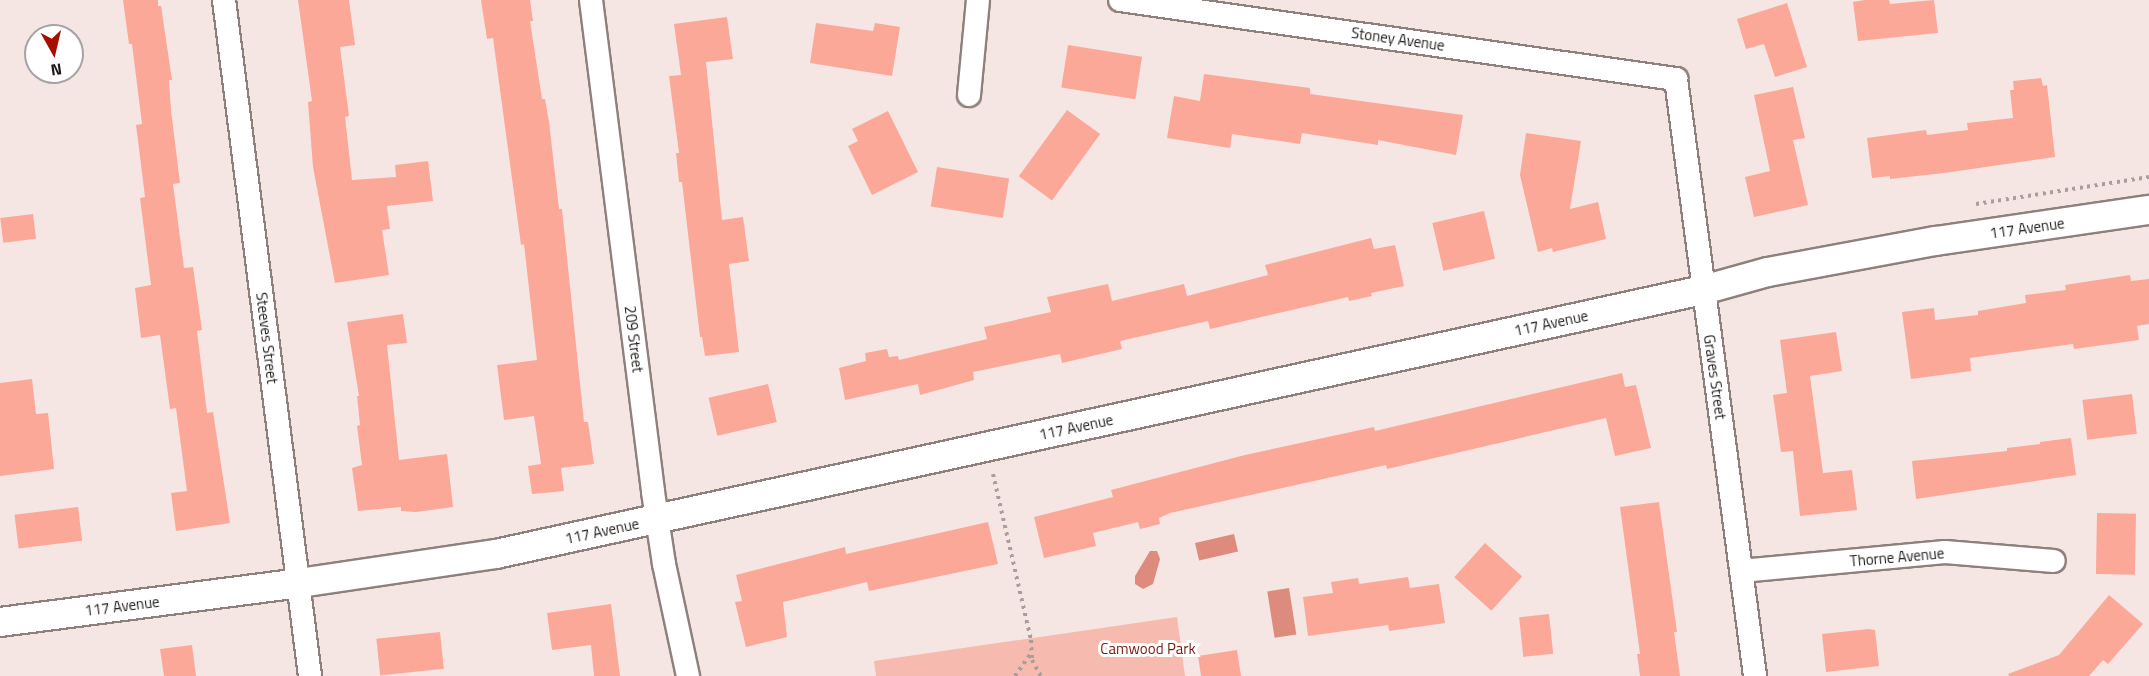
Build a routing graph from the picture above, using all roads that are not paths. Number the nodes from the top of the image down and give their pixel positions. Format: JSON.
{"nodes":[{"id":1,"x":224,"y":0,"type":"edge"},
{"id":2,"x":591,"y":0,"type":"edge"},
{"id":3,"x":978,"y":0,"type":"edge"},
{"id":4,"x":1120,"y":0,"type":"edge"},
{"id":5,"x":1676,"y":79,"type":"joint"},
{"id":6,"x":969,"y":95,"type":"dead end"},
{"id":7,"x":2149,"y":210,"type":"edge"},
{"id":8,"x":1703,"y":290,"type":"junction"},
{"id":9,"x":657,"y":519,"type":"junction"},
{"id":10,"x":2054,"y":561,"type":"dead end"},
{"id":11,"x":1741,"y":572,"type":"junction"},
{"id":12,"x":298,"y":584,"type":"junction"},
{"id":13,"x":0,"y":622,"type":"edge"},
{"id":14,"x":310,"y":676,"type":"edge"},
{"id":15,"x":688,"y":676,"type":"edge"},
{"id":16,"x":1755,"y":676,"type":"edge"}],
"edges":[{"from":1,"to":12,"type":"street","name":"Steeves Street"},
{"from":2,"to":9,"type":"street","name":"209 Street"},
{"from":3,"to":6,"type":"street"},
{"from":4,"to":5,"type":"street","name":"Stoney Avenue"},
{"from":5,"to":8,"type":"street","name":"Graves Street"},
{"from":7,"to":8,"type":"street","name":"117 Avenue"},
{"from":8,"to":9,"type":"street","name":"117 Avenue"},
{"from":8,"to":11,"type":"street","name":"Graves Street"},
{"from":9,"to":12,"type":"street","name":"117 Avenue"},
{"from":9,"to":15,"type":"street","name":"209 Street"},
{"from":10,"to":11,"type":"street","name":"Thorne Avenue"},
{"from":11,"to":16,"type":"street","name":"Graves Street"},
{"from":12,"to":13,"type":"street","name":"117 Avenue"},
{"from":12,"to":14,"type":"street","name":"Steeves Street"}]}
